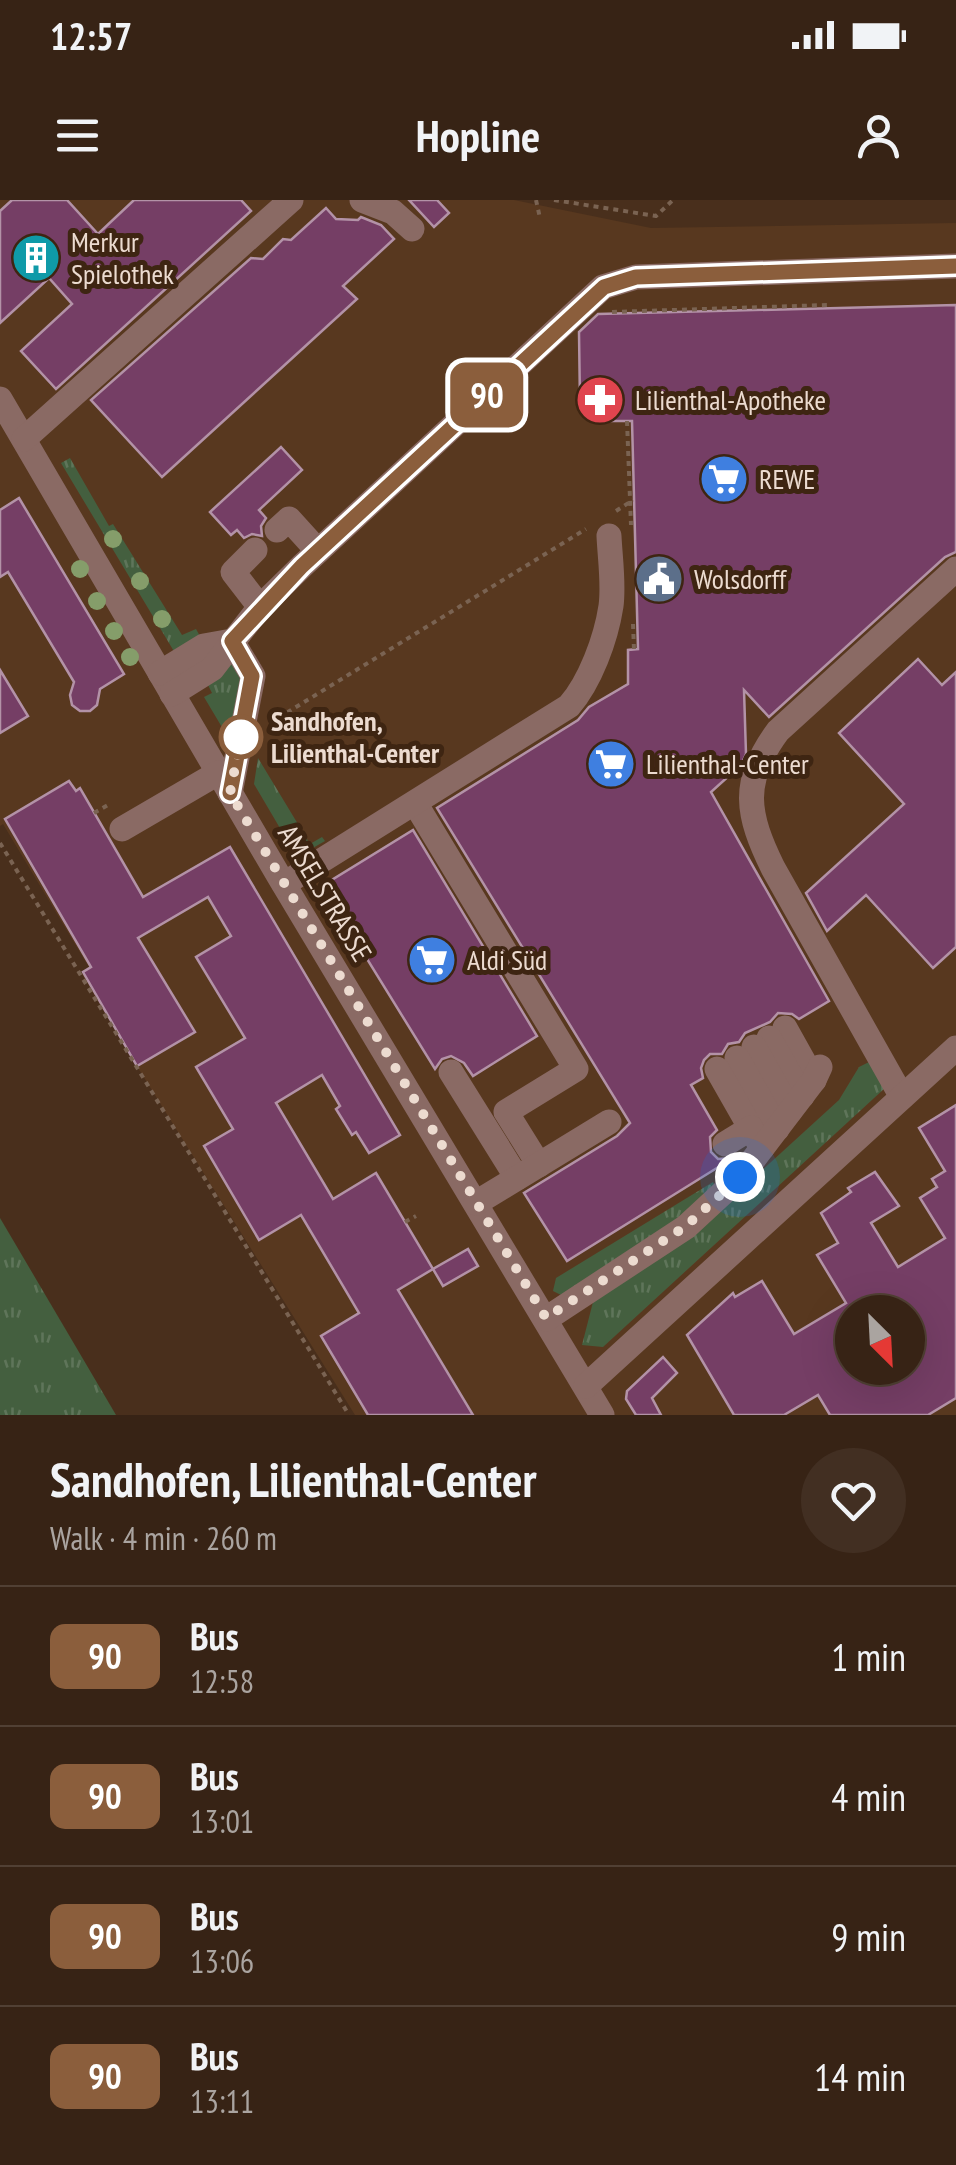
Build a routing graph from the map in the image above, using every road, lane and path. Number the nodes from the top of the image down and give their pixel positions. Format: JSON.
{"nodes":[{"id":1,"x":291,"y":200,"type":"edge"},
{"id":2,"x":362,"y":200,"type":"edge"},
{"id":3,"x":536,"y":200,"type":"edge"},
{"id":4,"x":554,"y":200,"type":"edge"},
{"id":5,"x":673,"y":200,"type":"edge"},
{"id":6,"x":540,"y":218,"type":"dead end"},
{"id":7,"x":412,"y":229,"type":"dead end"},
{"id":8,"x":956,"y":266,"type":"edge"},
{"id":9,"x":590,"y":299,"type":"junction"},
{"id":10,"x":827,"y":306,"type":"dead end"},
{"id":11,"x":0,"y":399,"type":"edge"},
{"id":12,"x":24,"y":440,"type":"junction"},
{"id":13,"x":633,"y":500,"type":"dead end"},
{"id":14,"x":608,"y":523,"type":"junction"},
{"id":15,"x":277,"y":530,"type":"dead end"},
{"id":16,"x":255,"y":550,"type":"dead end"},
{"id":17,"x":318,"y":551,"type":"junction"},
{"id":18,"x":956,"y":569,"type":"edge"},
{"id":19,"x":260,"y":607,"type":"junction"},
{"id":20,"x":232,"y":641,"type":"junction"},
{"id":21,"x":166,"y":684,"type":"junction"},
{"id":22,"x":261,"y":728,"type":"dead end"},
{"id":23,"x":224,"y":783,"type":"junction"},
{"id":24,"x":415,"y":803,"type":"junction"},
{"id":25,"x":108,"y":805,"type":"dead end"},
{"id":26,"x":94,"y":813,"type":"dead end"},
{"id":27,"x":122,"y":829,"type":"dead end"},
{"id":28,"x":0,"y":842,"type":"edge"},
{"id":29,"x":284,"y":884,"type":"junction"},
{"id":30,"x":956,"y":1048,"type":"edge"},
{"id":31,"x":451,"y":1072,"type":"dead end"},
{"id":32,"x":902,"y":1097,"type":"junction"},
{"id":33,"x":788,"y":1108,"type":"junction"},
{"id":34,"x":609,"y":1122,"type":"dead end"},
{"id":35,"x":726,"y":1144,"type":"dead end"},
{"id":36,"x":528,"y":1172,"type":"junction"},
{"id":37,"x":476,"y":1203,"type":"junction"},
{"id":38,"x":416,"y":1216,"type":"dead end"},
{"id":39,"x":405,"y":1222,"type":"dead end"},
{"id":40,"x":546,"y":1318,"type":"junction"},
{"id":41,"x":586,"y":1386,"type":"junction"},
{"id":42,"x":349,"y":1415,"type":"edge"},
{"id":43,"x":602,"y":1415,"type":"edge"}],
"edges":[{"from":1,"to":12,"type":"street"},
{"from":2,"to":7,"type":"street"},
{"from":3,"to":6,"type":"path"},
{"from":4,"to":5,"type":"path"},
{"from":8,"to":9,"type":"street"},
{"from":9,"to":10,"type":"path"},
{"from":9,"to":17,"type":"street"},
{"from":11,"to":12,"type":"street","name":"AMSELSTRASSE"},
{"from":12,"to":21,"type":"street","name":"AMSELSTRASSE"},
{"from":13,"to":14,"type":"path"},
{"from":14,"to":22,"type":"path"},
{"from":14,"to":24,"type":"street"},
{"from":15,"to":17,"type":"street"},
{"from":16,"to":19,"type":"street"},
{"from":17,"to":19,"type":"street"},
{"from":18,"to":32,"type":"street"},
{"from":19,"to":20,"type":"street"},
{"from":20,"to":21,"type":"street"},
{"from":20,"to":23,"type":"street"},
{"from":21,"to":23,"type":"street","name":"AMSELSTRASSE"},
{"from":23,"to":27,"type":"street"},
{"from":23,"to":29,"type":"street","name":"AMSELSTRASSE"},
{"from":24,"to":29,"type":"street"},
{"from":24,"to":36,"type":"street"},
{"from":25,"to":26,"type":"path"},
{"from":28,"to":42,"type":"path"},
{"from":29,"to":37,"type":"street","name":"AMSELSTRASSE"},
{"from":30,"to":32,"type":"street"},
{"from":31,"to":36,"type":"street"},
{"from":32,"to":41,"type":"street"},
{"from":33,"to":33,"type":"street"},
{"from":33,"to":35,"type":"street"},
{"from":33,"to":40,"type":"street"},
{"from":34,"to":36,"type":"street"},
{"from":36,"to":37,"type":"street"},
{"from":37,"to":40,"type":"street","name":"AMSELSTRASSE"},
{"from":38,"to":39,"type":"path"},
{"from":40,"to":41,"type":"street","name":"AMSELSTRASSE"},
{"from":41,"to":43,"type":"street","name":"AMSELSTRASSE"}]}
